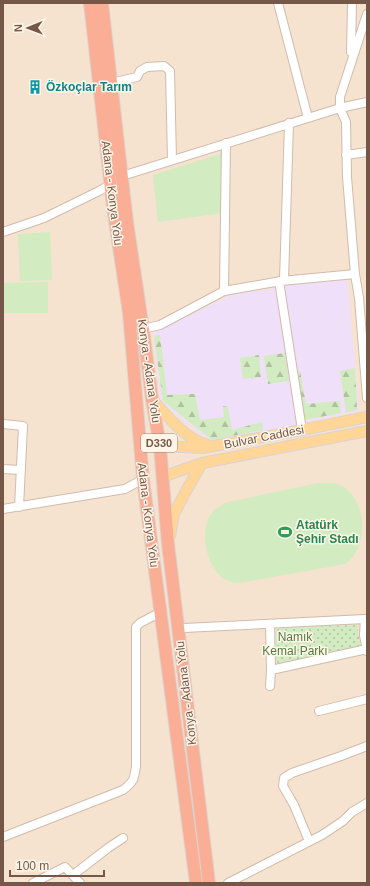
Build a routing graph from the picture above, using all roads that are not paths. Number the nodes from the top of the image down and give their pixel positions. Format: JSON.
{"nodes":[{"id":1,"x":90,"y":3,"type":"edge"},
{"id":2,"x":102,"y":3,"type":"edge"},
{"id":3,"x":278,"y":3,"type":"edge"},
{"id":4,"x":352,"y":3,"type":"edge"},
{"id":5,"x":367,"y":14,"type":"edge"},
{"id":6,"x":351,"y":61,"type":"junction"},
{"id":7,"x":111,"y":83,"type":"junction"},
{"id":8,"x":367,"y":102,"type":"edge"},
{"id":9,"x":340,"y":108,"type":"junction"},
{"id":10,"x":308,"y":118,"type":"junction"},
{"id":11,"x":289,"y":124,"type":"junction"},
{"id":12,"x":226,"y":144,"type":"junction"},
{"id":13,"x":367,"y":152,"type":"edge"},
{"id":14,"x":346,"y":155,"type":"junction"},
{"id":15,"x":172,"y":160,"type":"junction"},
{"id":16,"x":122,"y":176,"type":"junction"},
{"id":17,"x":111,"y":184,"type":"junction"},
{"id":18,"x":3,"y":232,"type":"edge"},
{"id":19,"x":355,"y":274,"type":"junction"},
{"id":20,"x":282,"y":281,"type":"junction"},
{"id":21,"x":224,"y":290,"type":"junction"},
{"id":22,"x":363,"y":298,"type":"edge"},
{"id":23,"x":143,"y":329,"type":"junction"},
{"id":24,"x":367,"y":398,"type":"edge"},
{"id":25,"x":152,"y":400,"type":"junction"},
{"id":26,"x":367,"y":417,"type":"edge"},
{"id":27,"x":3,"y":424,"type":"edge"},
{"id":28,"x":302,"y":430,"type":"junction"},
{"id":29,"x":367,"y":431,"type":"edge"},
{"id":30,"x":160,"y":446,"type":"junction"},
{"id":31,"x":214,"y":447,"type":"junction"},
{"id":32,"x":140,"y":448,"type":"junction"},
{"id":33,"x":202,"y":463,"type":"junction"},
{"id":34,"x":3,"y":469,"type":"edge"},
{"id":35,"x":21,"y":470,"type":"junction"},
{"id":36,"x":162,"y":477,"type":"junction"},
{"id":37,"x":143,"y":479,"type":"junction"},
{"id":38,"x":19,"y":507,"type":"junction"},
{"id":39,"x":3,"y":509,"type":"edge"},
{"id":40,"x":168,"y":544,"type":"junction"},
{"id":41,"x":161,"y":612,"type":"junction"},
{"id":42,"x":366,"y":619,"type":"edge"},
{"id":43,"x":270,"y":624,"type":"junction"},
{"id":44,"x":184,"y":628,"type":"dead end"},
{"id":45,"x":367,"y":650,"type":"edge"},
{"id":46,"x":271,"y":670,"type":"junction"},
{"id":47,"x":270,"y":686,"type":"dead end"},
{"id":48,"x":367,"y":699,"type":"edge"},
{"id":49,"x":319,"y":711,"type":"dead end"},
{"id":50,"x":367,"y":746,"type":"edge"},
{"id":51,"x":367,"y":803,"type":"edge"},
{"id":52,"x":3,"y":838,"type":"edge"},
{"id":53,"x":123,"y":838,"type":"dead end"},
{"id":54,"x":309,"y":841,"type":"junction"},
{"id":55,"x":73,"y":876,"type":"junction"},
{"id":56,"x":33,"y":883,"type":"edge"},
{"id":57,"x":80,"y":883,"type":"edge"},
{"id":58,"x":196,"y":883,"type":"edge"},
{"id":59,"x":209,"y":883,"type":"edge"},
{"id":60,"x":228,"y":883,"type":"edge"}],
"edges":[{"from":1,"to":17,"type":"highway","name":"Adana - Konya Yolu","number":"D330"},
{"from":2,"to":7,"type":"highway","name":"Konya - Adana Yolu","number":"D330"},
{"from":3,"to":10,"type":"street"},
{"from":4,"to":6,"type":"street"},
{"from":5,"to":6,"type":"street"},
{"from":6,"to":9,"type":"street"},
{"from":7,"to":15,"type":"street"},
{"from":7,"to":16,"type":"highway","name":"Konya - Adana Yolu","number":"D330"},
{"from":8,"to":9,"type":"street"},
{"from":9,"to":10,"type":"street"},
{"from":9,"to":14,"type":"street"},
{"from":10,"to":11,"type":"street"},
{"from":11,"to":12,"type":"street"},
{"from":11,"to":20,"type":"street"},
{"from":12,"to":15,"type":"street"},
{"from":12,"to":21,"type":"street"},
{"from":13,"to":14,"type":"street"},
{"from":14,"to":19,"type":"street"},
{"from":15,"to":16,"type":"street"},
{"from":16,"to":17,"type":"street"},
{"from":16,"to":23,"type":"highway","name":"Konya - Adana Yolu","number":"D330"},
{"from":17,"to":18,"type":"street"},
{"from":17,"to":32,"type":"highway","name":"Adana - Konya Yolu","number":"D330"},
{"from":19,"to":20,"type":"street"},
{"from":19,"to":22,"type":"street"},
{"from":20,"to":21,"type":"street"},
{"from":20,"to":28,"type":"street"},
{"from":21,"to":23,"type":"street"},
{"from":22,"to":24,"type":"street"},
{"from":23,"to":25,"type":"highway","name":"Konya - Adana Yolu","number":"D330"},
{"from":25,"to":30,"type":"highway","name":"Konya - Adana Yolu","number":"D330"},
{"from":25,"to":31,"type":"main road"},
{"from":26,"to":28,"type":"main road","name":"Bulvar Caddesi"},
{"from":27,"to":35,"type":"street"},
{"from":28,"to":31,"type":"main road","name":"Bulvar Caddesi"},
{"from":29,"to":33,"type":"main road"},
{"from":30,"to":31,"type":"main road","name":"Bulvar Caddesi"},
{"from":30,"to":32,"type":"highway"},
{"from":30,"to":36,"type":"highway","name":"Konya - Adana Yolu","number":"D330"},
{"from":32,"to":37,"type":"highway","name":"Adana - Konya Yolu","number":"D330"},
{"from":33,"to":36,"type":"main road"},
{"from":33,"to":40,"type":"main road"},
{"from":34,"to":35,"type":"street"},
{"from":35,"to":38,"type":"street"},
{"from":36,"to":37,"type":"highway"},
{"from":36,"to":40,"type":"highway","name":"Konya - Adana Yolu","number":"D330"},
{"from":37,"to":38,"type":"street"},
{"from":37,"to":41,"type":"highway","name":"Adana - Konya Yolu","number":"D330"},
{"from":38,"to":39,"type":"street"},
{"from":40,"to":59,"type":"highway","name":"Konya - Adana Yolu","number":"D330"},
{"from":41,"to":52,"type":"street"},
{"from":41,"to":58,"type":"highway","name":"Adana - Konya Yolu","number":"D330"},
{"from":42,"to":43,"type":"street"},
{"from":42,"to":45,"type":"street"},
{"from":43,"to":44,"type":"street"},
{"from":43,"to":46,"type":"street"},
{"from":45,"to":46,"type":"street"},
{"from":46,"to":47,"type":"street"},
{"from":48,"to":49,"type":"street"},
{"from":50,"to":54,"type":"street"},
{"from":51,"to":54,"type":"street"},
{"from":53,"to":55,"type":"street"},
{"from":54,"to":60,"type":"street"},
{"from":55,"to":56,"type":"street"},
{"from":55,"to":57,"type":"street"}]}
